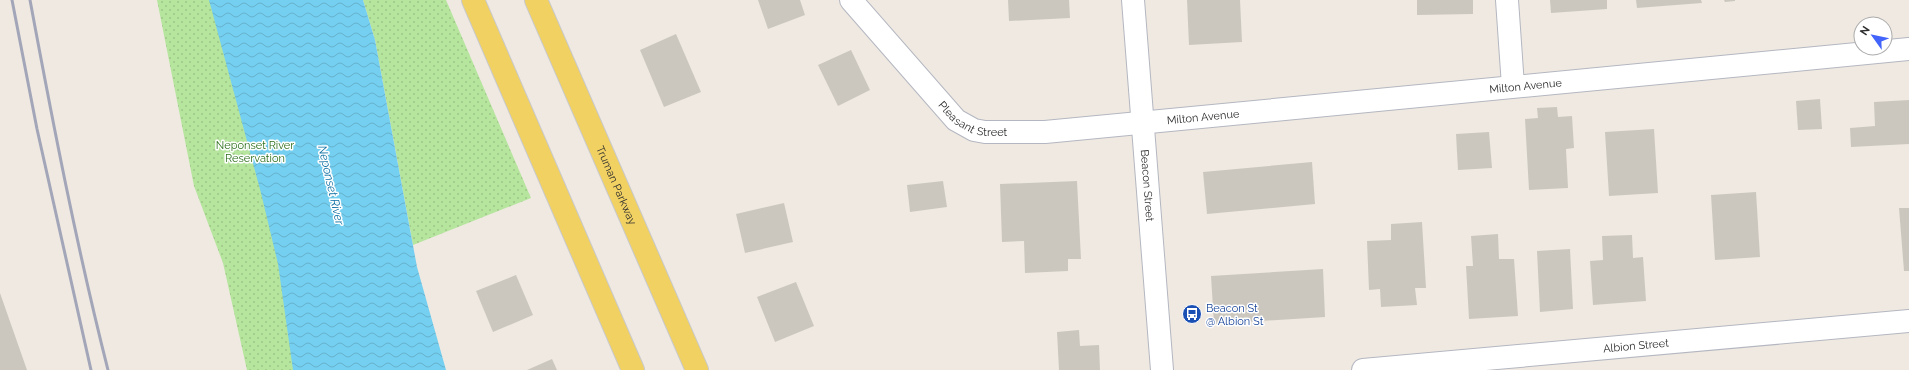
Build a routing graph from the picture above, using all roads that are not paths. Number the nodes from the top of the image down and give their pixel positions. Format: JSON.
{"nodes":[{"id":1,"x":473,"y":0,"type":"edge"},
{"id":2,"x":536,"y":0,"type":"edge"},
{"id":3,"x":851,"y":0,"type":"edge"},
{"id":4,"x":1133,"y":0,"type":"edge"},
{"id":5,"x":1508,"y":0,"type":"edge"},
{"id":6,"x":1909,"y":49,"type":"edge"},
{"id":7,"x":1513,"y":86,"type":"junction"},
{"id":8,"x":1143,"y":122,"type":"junction"},
{"id":9,"x":1909,"y":321,"type":"edge"},
{"id":10,"x":633,"y":370,"type":"edge"},
{"id":11,"x":697,"y":370,"type":"edge"},
{"id":12,"x":1162,"y":370,"type":"edge"},
{"id":13,"x":1363,"y":370,"type":"edge"}],
"edges":[{"from":1,"to":10,"type":"main road"},
{"from":2,"to":11,"type":"main road","name":"Truman Parkway"},
{"from":3,"to":8,"type":"street","name":"Pleasant Street"},
{"from":4,"to":8,"type":"street","name":"Beacon Street"},
{"from":5,"to":7,"type":"street"},
{"from":6,"to":7,"type":"street","name":"Milton Avenue"},
{"from":7,"to":8,"type":"street","name":"Milton Avenue"},
{"from":8,"to":12,"type":"street","name":"Beacon Street"},
{"from":9,"to":13,"type":"street","name":"Albion Street"}]}
